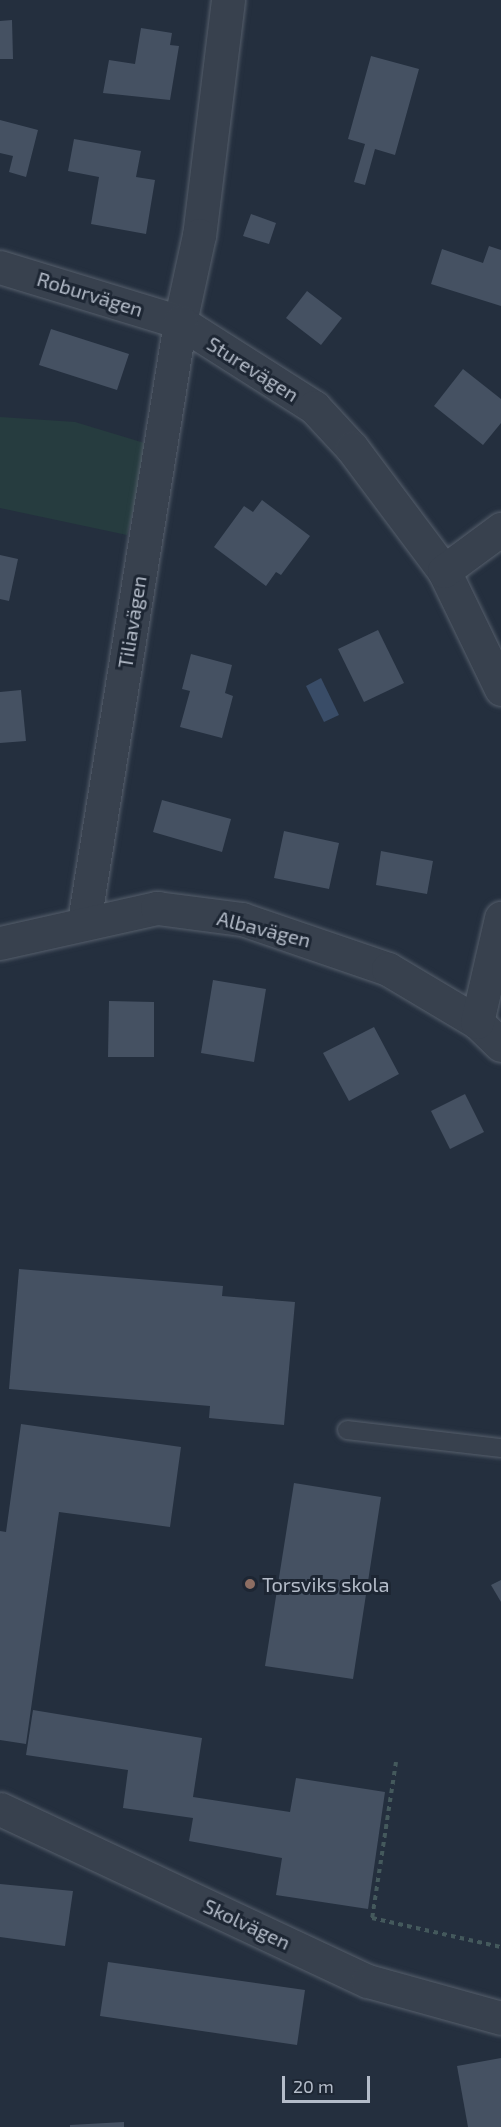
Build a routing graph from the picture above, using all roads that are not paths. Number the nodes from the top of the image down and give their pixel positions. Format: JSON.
{"nodes":[{"id":1,"x":228,"y":0,"type":"edge"},
{"id":2,"x":0,"y":267,"type":"edge"},
{"id":3,"x":180,"y":322,"type":"junction"},
{"id":4,"x":501,"y":529,"type":"edge"},
{"id":5,"x":444,"y":571,"type":"junction"},
{"id":6,"x":501,"y":689,"type":"edge"},
{"id":7,"x":501,"y":918,"type":"edge"},
{"id":8,"x":84,"y":922,"type":"junction"},
{"id":9,"x":0,"y":943,"type":"edge"},
{"id":10,"x":477,"y":1022,"type":"junction"},
{"id":11,"x":501,"y":1045,"type":"edge"},
{"id":12,"x":347,"y":1430,"type":"dead end"},
{"id":13,"x":501,"y":1448,"type":"edge"},
{"id":14,"x":0,"y":1809,"type":"edge"},
{"id":15,"x":501,"y":2018,"type":"edge"}],
"edges":[{"from":1,"to":3,"type":"street"},
{"from":2,"to":3,"type":"street","name":"Roburvägen"},
{"from":3,"to":5,"type":"street","name":"Sturevägen"},
{"from":3,"to":8,"type":"street","name":"Tiliavägen"},
{"from":4,"to":5,"type":"street"},
{"from":5,"to":6,"type":"street","name":"Sturevägen"},
{"from":7,"to":10,"type":"street"},
{"from":8,"to":9,"type":"street","name":"Albavägen"},
{"from":8,"to":10,"type":"street","name":"Albavägen"},
{"from":10,"to":11,"type":"street"},
{"from":12,"to":13,"type":"lane"},
{"from":14,"to":15,"type":"street","name":"Skolvägen"}]}
